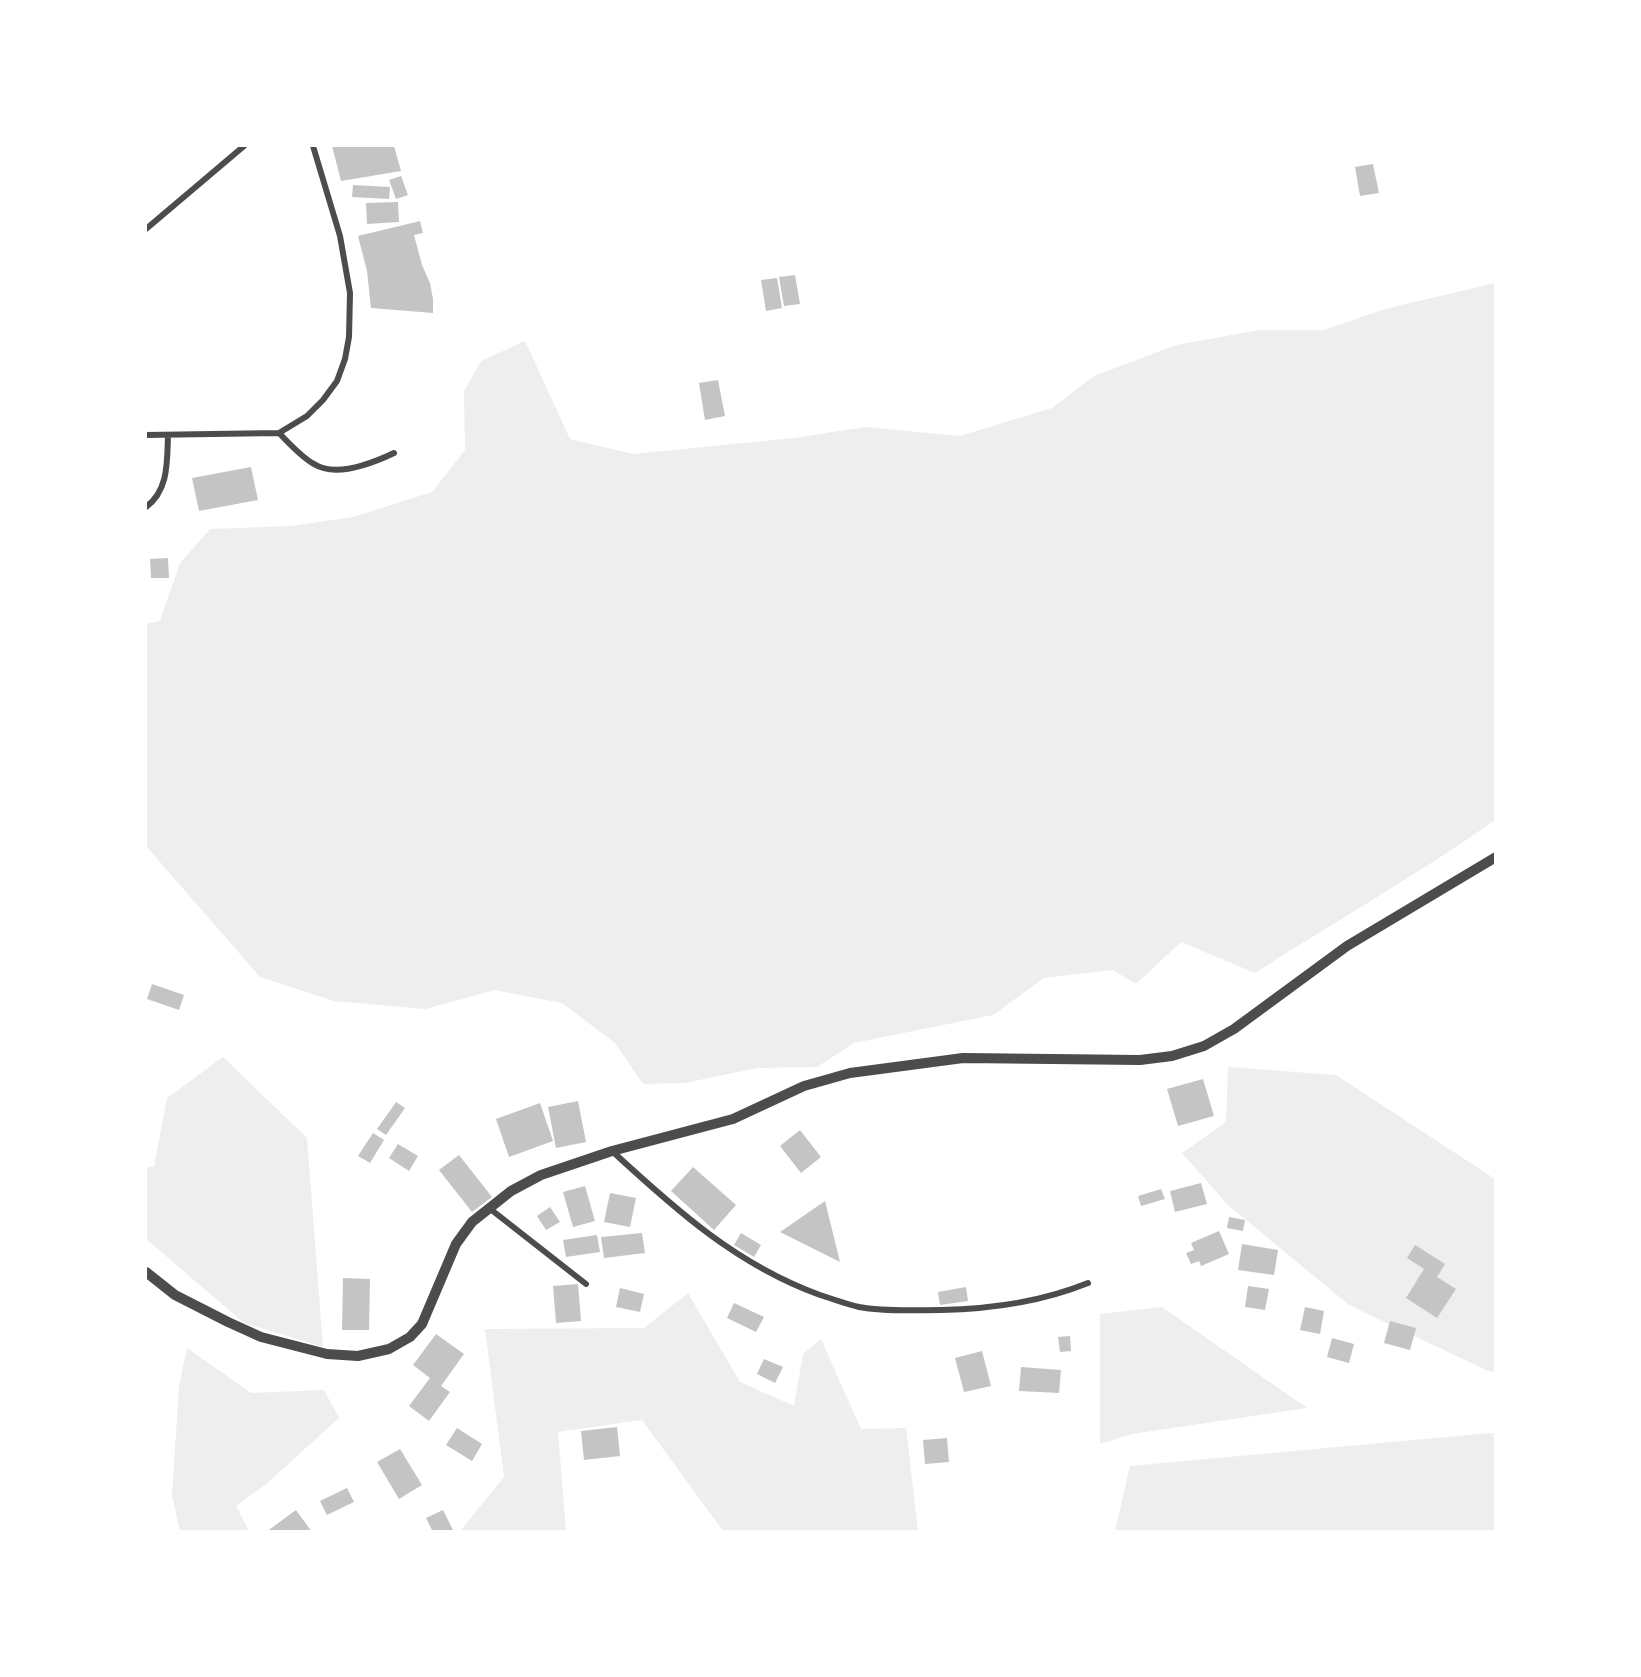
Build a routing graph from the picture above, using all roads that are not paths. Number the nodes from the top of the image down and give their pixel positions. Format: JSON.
{"nodes":[{"id":1,"x":244,"y":146,"type":"edge"},
{"id":2,"x":313,"y":146,"type":"edge"},
{"id":3,"x":146,"y":229,"type":"edge"},
{"id":4,"x":279,"y":433,"type":"junction"},
{"id":5,"x":146,"y":435,"type":"edge"},
{"id":6,"x":168,"y":435,"type":"junction"},
{"id":7,"x":394,"y":453,"type":"dead end"},
{"id":8,"x":146,"y":507,"type":"edge"},
{"id":9,"x":1496,"y":857,"type":"edge"},
{"id":10,"x":612,"y":1151,"type":"junction"},
{"id":11,"x":488,"y":1207,"type":"junction"},
{"id":12,"x":146,"y":1272,"type":"edge"},
{"id":13,"x":1088,"y":1283,"type":"dead end"},
{"id":14,"x":586,"y":1284,"type":"dead end"}],
"edges":[{"from":1,"to":3,"type":"street"},
{"from":2,"to":4,"type":"street"},
{"from":4,"to":6,"type":"street"},
{"from":4,"to":7,"type":"street"},
{"from":5,"to":6,"type":"street"},
{"from":6,"to":8,"type":"street"},
{"from":9,"to":10,"type":"street"},
{"from":10,"to":11,"type":"street"},
{"from":10,"to":13,"type":"street"},
{"from":11,"to":12,"type":"street"},
{"from":11,"to":14,"type":"street"}]}
